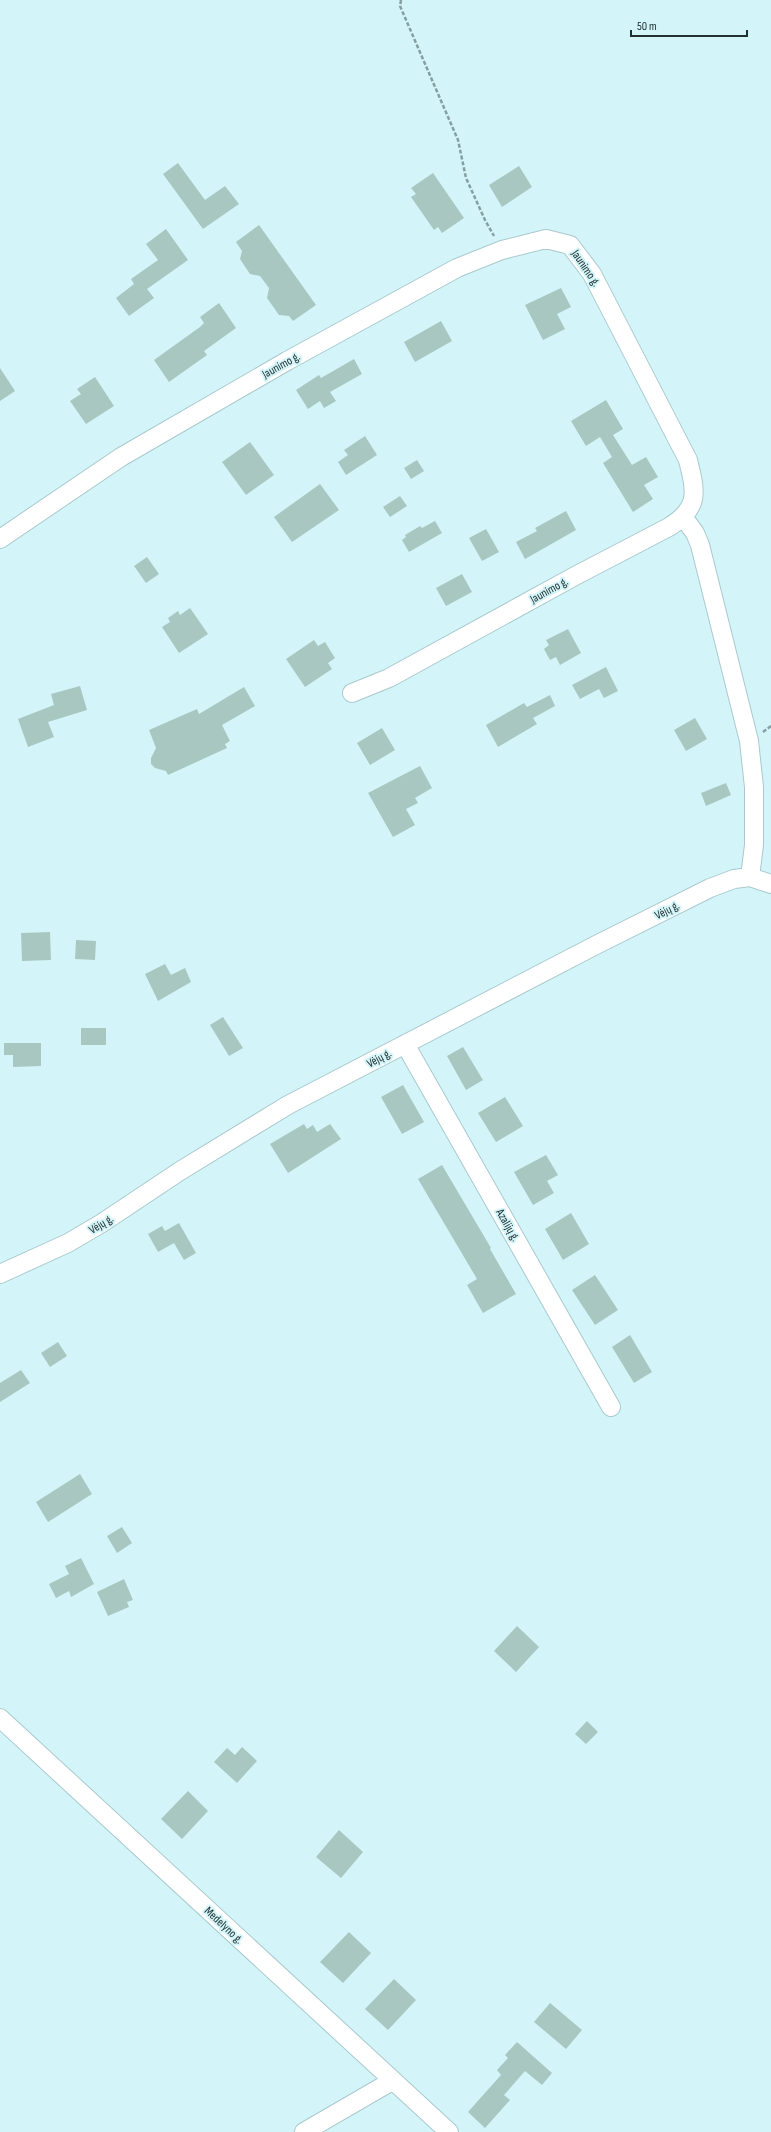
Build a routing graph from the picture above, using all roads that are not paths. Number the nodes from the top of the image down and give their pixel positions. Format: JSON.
{"nodes":[{"id":1,"x":684,"y":518,"type":"junction"},
{"id":2,"x":0,"y":539,"type":"edge"},
{"id":3,"x":352,"y":693,"type":"dead end"},
{"id":4,"x":750,"y":877,"type":"junction"},
{"id":5,"x":771,"y":884,"type":"edge"},
{"id":6,"x":405,"y":1044,"type":"junction"},
{"id":7,"x":0,"y":1274,"type":"edge"},
{"id":8,"x":611,"y":1407,"type":"dead end"},
{"id":9,"x":0,"y":1718,"type":"edge"},
{"id":10,"x":392,"y":2081,"type":"junction"},
{"id":11,"x":304,"y":2132,"type":"edge"},
{"id":12,"x":449,"y":2132,"type":"edge"}],
"edges":[{"from":1,"to":2,"type":"street","name":"Jaunimo g."},
{"from":1,"to":3,"type":"street","name":"Jaunimo g."},
{"from":1,"to":4,"type":"street"},
{"from":4,"to":5,"type":"street","name":"Vėjų g."},
{"from":4,"to":6,"type":"street","name":"Vėjų g."},
{"from":6,"to":7,"type":"street","name":"Vėjų g."},
{"from":6,"to":8,"type":"street","name":"Azalijų g."},
{"from":9,"to":10,"type":"street","name":"Medelyno g."},
{"from":10,"to":11,"type":"street"},
{"from":10,"to":12,"type":"street","name":"Medelyno g."}]}
